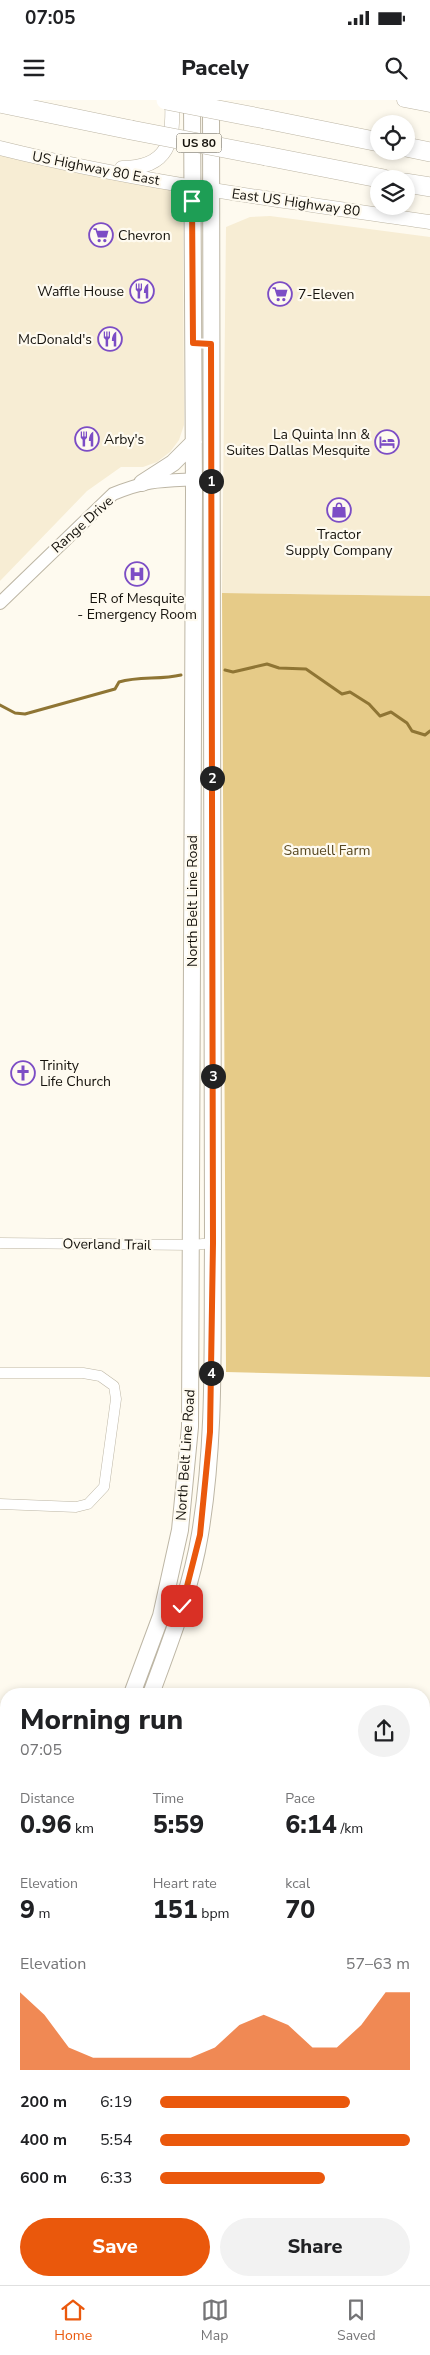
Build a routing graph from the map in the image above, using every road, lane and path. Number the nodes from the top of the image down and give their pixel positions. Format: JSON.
{"nodes":[{"id":1,"x":166,"y":100,"type":"edge"},
{"id":2,"x":172,"y":100,"type":"edge"},
{"id":3,"x":192,"y":100,"type":"edge"},
{"id":4,"x":211,"y":100,"type":"edge"},
{"id":5,"x":404,"y":100,"type":"edge"},
{"id":6,"x":0,"y":103,"type":"edge"},
{"id":7,"x":430,"y":105,"type":"edge"},
{"id":8,"x":370,"y":140,"type":"edge"},
{"id":9,"x":0,"y":148,"type":"edge"},
{"id":10,"x":415,"y":149,"type":"edge"},
{"id":11,"x":430,"y":152,"type":"edge"},
{"id":12,"x":91,"y":168,"type":"junction"},
{"id":13,"x":370,"y":176,"type":"edge"},
{"id":14,"x":415,"y":184,"type":"edge"},
{"id":15,"x":192,"y":187,"type":"junction"},
{"id":16,"x":430,"y":187,"type":"edge"},
{"id":17,"x":211,"y":190,"type":"junction"},
{"id":18,"x":430,"y":222,"type":"edge"},
{"id":19,"x":193,"y":343,"type":"junction"},
{"id":20,"x":211,"y":344,"type":"junction"},
{"id":21,"x":194,"y":442,"type":"junction"},
{"id":22,"x":211,"y":478,"type":"junction"},
{"id":23,"x":194,"y":479,"type":"junction"},
{"id":24,"x":142,"y":483,"type":"junction"},
{"id":25,"x":0,"y":603,"type":"edge"},
{"id":26,"x":193,"y":841,"type":"junction"},
{"id":27,"x":212,"y":841,"type":"junction"},
{"id":28,"x":0,"y":1243,"type":"edge"},
{"id":29,"x":213,"y":1243,"type":"junction"},
{"id":30,"x":193,"y":1245,"type":"junction"},
{"id":31,"x":0,"y":1373,"type":"edge"},
{"id":32,"x":0,"y":1504,"type":"edge"},
{"id":33,"x":134,"y":1688,"type":"edge"},
{"id":34,"x":153,"y":1688,"type":"edge"}],
"edges":[{"from":1,"to":8,"type":"highway","bridge":true},
{"from":2,"to":12,"type":"main road"},
{"from":3,"to":15,"type":"main road","name":"North Belt Line Road"},
{"from":4,"to":17,"type":"main road","name":"North Belt Line Road"},
{"from":5,"to":7,"type":"main road"},
{"from":6,"to":13,"type":"highway","number":"US 80","bridge":true},
{"from":9,"to":12,"type":"main road","name":"US Highway 80 East"},
{"from":10,"to":11,"type":"highway"},
{"from":12,"to":15,"type":"main road","name":"US Highway 80 East"},
{"from":14,"to":16,"type":"highway"},
{"from":15,"to":17,"type":"main road","name":"East US Highway 80"},
{"from":15,"to":19,"type":"main road","name":"North Belt Line Road"},
{"from":17,"to":18,"type":"main road","name":"East US Highway 80"},
{"from":17,"to":20,"type":"main road","name":"North Belt Line Road"},
{"from":19,"to":20,"type":"main road"},
{"from":19,"to":21,"type":"main road","name":"North Belt Line Road"},
{"from":20,"to":22,"type":"main road","name":"North Belt Line Road"},
{"from":21,"to":23,"type":"main road","name":"North Belt Line Road"},
{"from":21,"to":24,"type":"main road"},
{"from":22,"to":23,"type":"street","name":"Range Drive"},
{"from":22,"to":27,"type":"main road","name":"North Belt Line Road"},
{"from":23,"to":24,"type":"street","name":"Range Drive"},
{"from":23,"to":26,"type":"main road","name":"North Belt Line Road"},
{"from":24,"to":25,"type":"street","name":"Range Drive"},
{"from":26,"to":27,"type":"main road"},
{"from":26,"to":30,"type":"main road","name":"North Belt Line Road"},
{"from":27,"to":29,"type":"main road","name":"North Belt Line Road"},
{"from":28,"to":30,"type":"street","name":"Overland Trail"},
{"from":29,"to":30,"type":"street","name":"Overland Trail"},
{"from":29,"to":34,"type":"main road","name":"North Belt Line Road"},
{"from":30,"to":33,"type":"main road","name":"North Belt Line Road"},
{"from":31,"to":32,"type":"street"}]}
